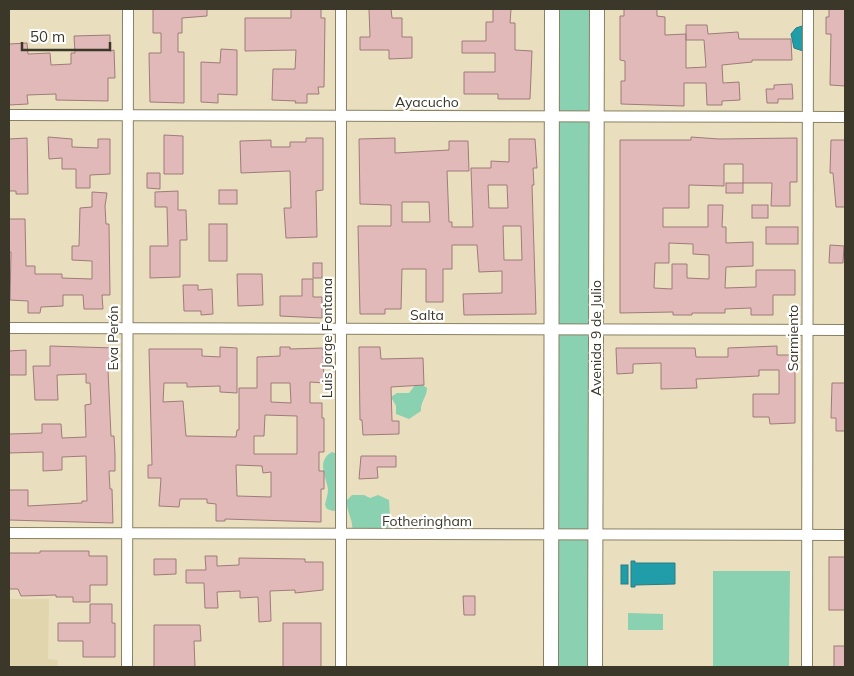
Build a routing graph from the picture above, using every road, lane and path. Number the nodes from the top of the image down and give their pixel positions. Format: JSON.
{"nodes":[{"id":1,"x":128,"y":9,"type":"edge"},
{"id":2,"x":341,"y":9,"type":"edge"},
{"id":3,"x":552,"y":9,"type":"edge"},
{"id":4,"x":597,"y":9,"type":"edge"},
{"id":5,"x":808,"y":9,"type":"edge"},
{"id":6,"x":9,"y":115,"type":"edge"},
{"id":7,"x":128,"y":115,"type":"junction"},
{"id":8,"x":552,"y":115,"type":"junction"},
{"id":9,"x":597,"y":116,"type":"junction"},
{"id":10,"x":342,"y":117,"type":"junction"},
{"id":11,"x":808,"y":117,"type":"junction"},
{"id":12,"x":845,"y":117,"type":"edge"},
{"id":13,"x":127,"y":327,"type":"junction"},
{"id":14,"x":9,"y":328,"type":"edge"},
{"id":15,"x":552,"y":328,"type":"junction"},
{"id":16,"x":595,"y":329,"type":"junction"},
{"id":17,"x":340,"y":330,"type":"junction"},
{"id":18,"x":806,"y":330,"type":"junction"},
{"id":19,"x":845,"y":330,"type":"edge"},
{"id":20,"x":9,"y":533,"type":"edge"},
{"id":21,"x":127,"y":534,"type":"junction"},
{"id":22,"x":341,"y":534,"type":"junction"},
{"id":23,"x":596,"y":534,"type":"junction"},
{"id":24,"x":552,"y":535,"type":"junction"},
{"id":25,"x":808,"y":535,"type":"junction"},
{"id":26,"x":845,"y":535,"type":"edge"},
{"id":27,"x":127,"y":667,"type":"edge"},
{"id":28,"x":341,"y":667,"type":"edge"},
{"id":29,"x":551,"y":667,"type":"edge"},
{"id":30,"x":595,"y":667,"type":"edge"},
{"id":31,"x":807,"y":667,"type":"edge"}],
"edges":[{"from":1,"to":7,"type":"street","name":"Eva Perón"},
{"from":2,"to":10,"type":"street","name":"Luis Jorge Fontana"},
{"from":3,"to":8,"type":"main road"},
{"from":4,"to":9,"type":"main road","name":"Avenida 9 de Julio"},
{"from":5,"to":11,"type":"street","name":"Sarmiento"},
{"from":6,"to":7,"type":"street","name":"Ayacucho"},
{"from":7,"to":10,"type":"street","name":"Ayacucho"},
{"from":7,"to":13,"type":"street","name":"Eva Perón"},
{"from":8,"to":9,"type":"street","name":"Ayacucho"},
{"from":8,"to":10,"type":"street","name":"Ayacucho"},
{"from":8,"to":15,"type":"main road"},
{"from":9,"to":11,"type":"street","name":"Ayacucho"},
{"from":9,"to":16,"type":"main road","name":"Avenida 9 de Julio"},
{"from":10,"to":17,"type":"street","name":"Luis Jorge Fontana"},
{"from":11,"to":12,"type":"street","name":"Ayacucho"},
{"from":11,"to":18,"type":"street","name":"Sarmiento"},
{"from":13,"to":14,"type":"street","name":"Salta"},
{"from":13,"to":17,"type":"street","name":"Salta"},
{"from":13,"to":21,"type":"street","name":"Eva Perón"},
{"from":15,"to":16,"type":"street","name":"Salta"},
{"from":15,"to":17,"type":"street","name":"Salta"},
{"from":15,"to":24,"type":"main road"},
{"from":16,"to":18,"type":"street","name":"Salta"},
{"from":16,"to":23,"type":"main road","name":"Avenida 9 de Julio"},
{"from":17,"to":22,"type":"street","name":"Luis Jorge Fontana"},
{"from":18,"to":19,"type":"street","name":"Salta"},
{"from":18,"to":25,"type":"street","name":"Sarmiento"},
{"from":20,"to":21,"type":"street","name":"Fotheringham"},
{"from":21,"to":22,"type":"street","name":"Fotheringham"},
{"from":21,"to":27,"type":"street","name":"Eva Perón"},
{"from":22,"to":24,"type":"street","name":"Fotheringham"},
{"from":22,"to":28,"type":"street","name":"Luis Jorge Fontana"},
{"from":23,"to":24,"type":"street","name":"Fotheringham"},
{"from":23,"to":25,"type":"street","name":"Fotheringham"},
{"from":23,"to":30,"type":"main road","name":"Avenida 9 de Julio"},
{"from":24,"to":29,"type":"main road"},
{"from":25,"to":26,"type":"street","name":"Fotheringham"},
{"from":25,"to":31,"type":"street","name":"Sarmiento"}]}
